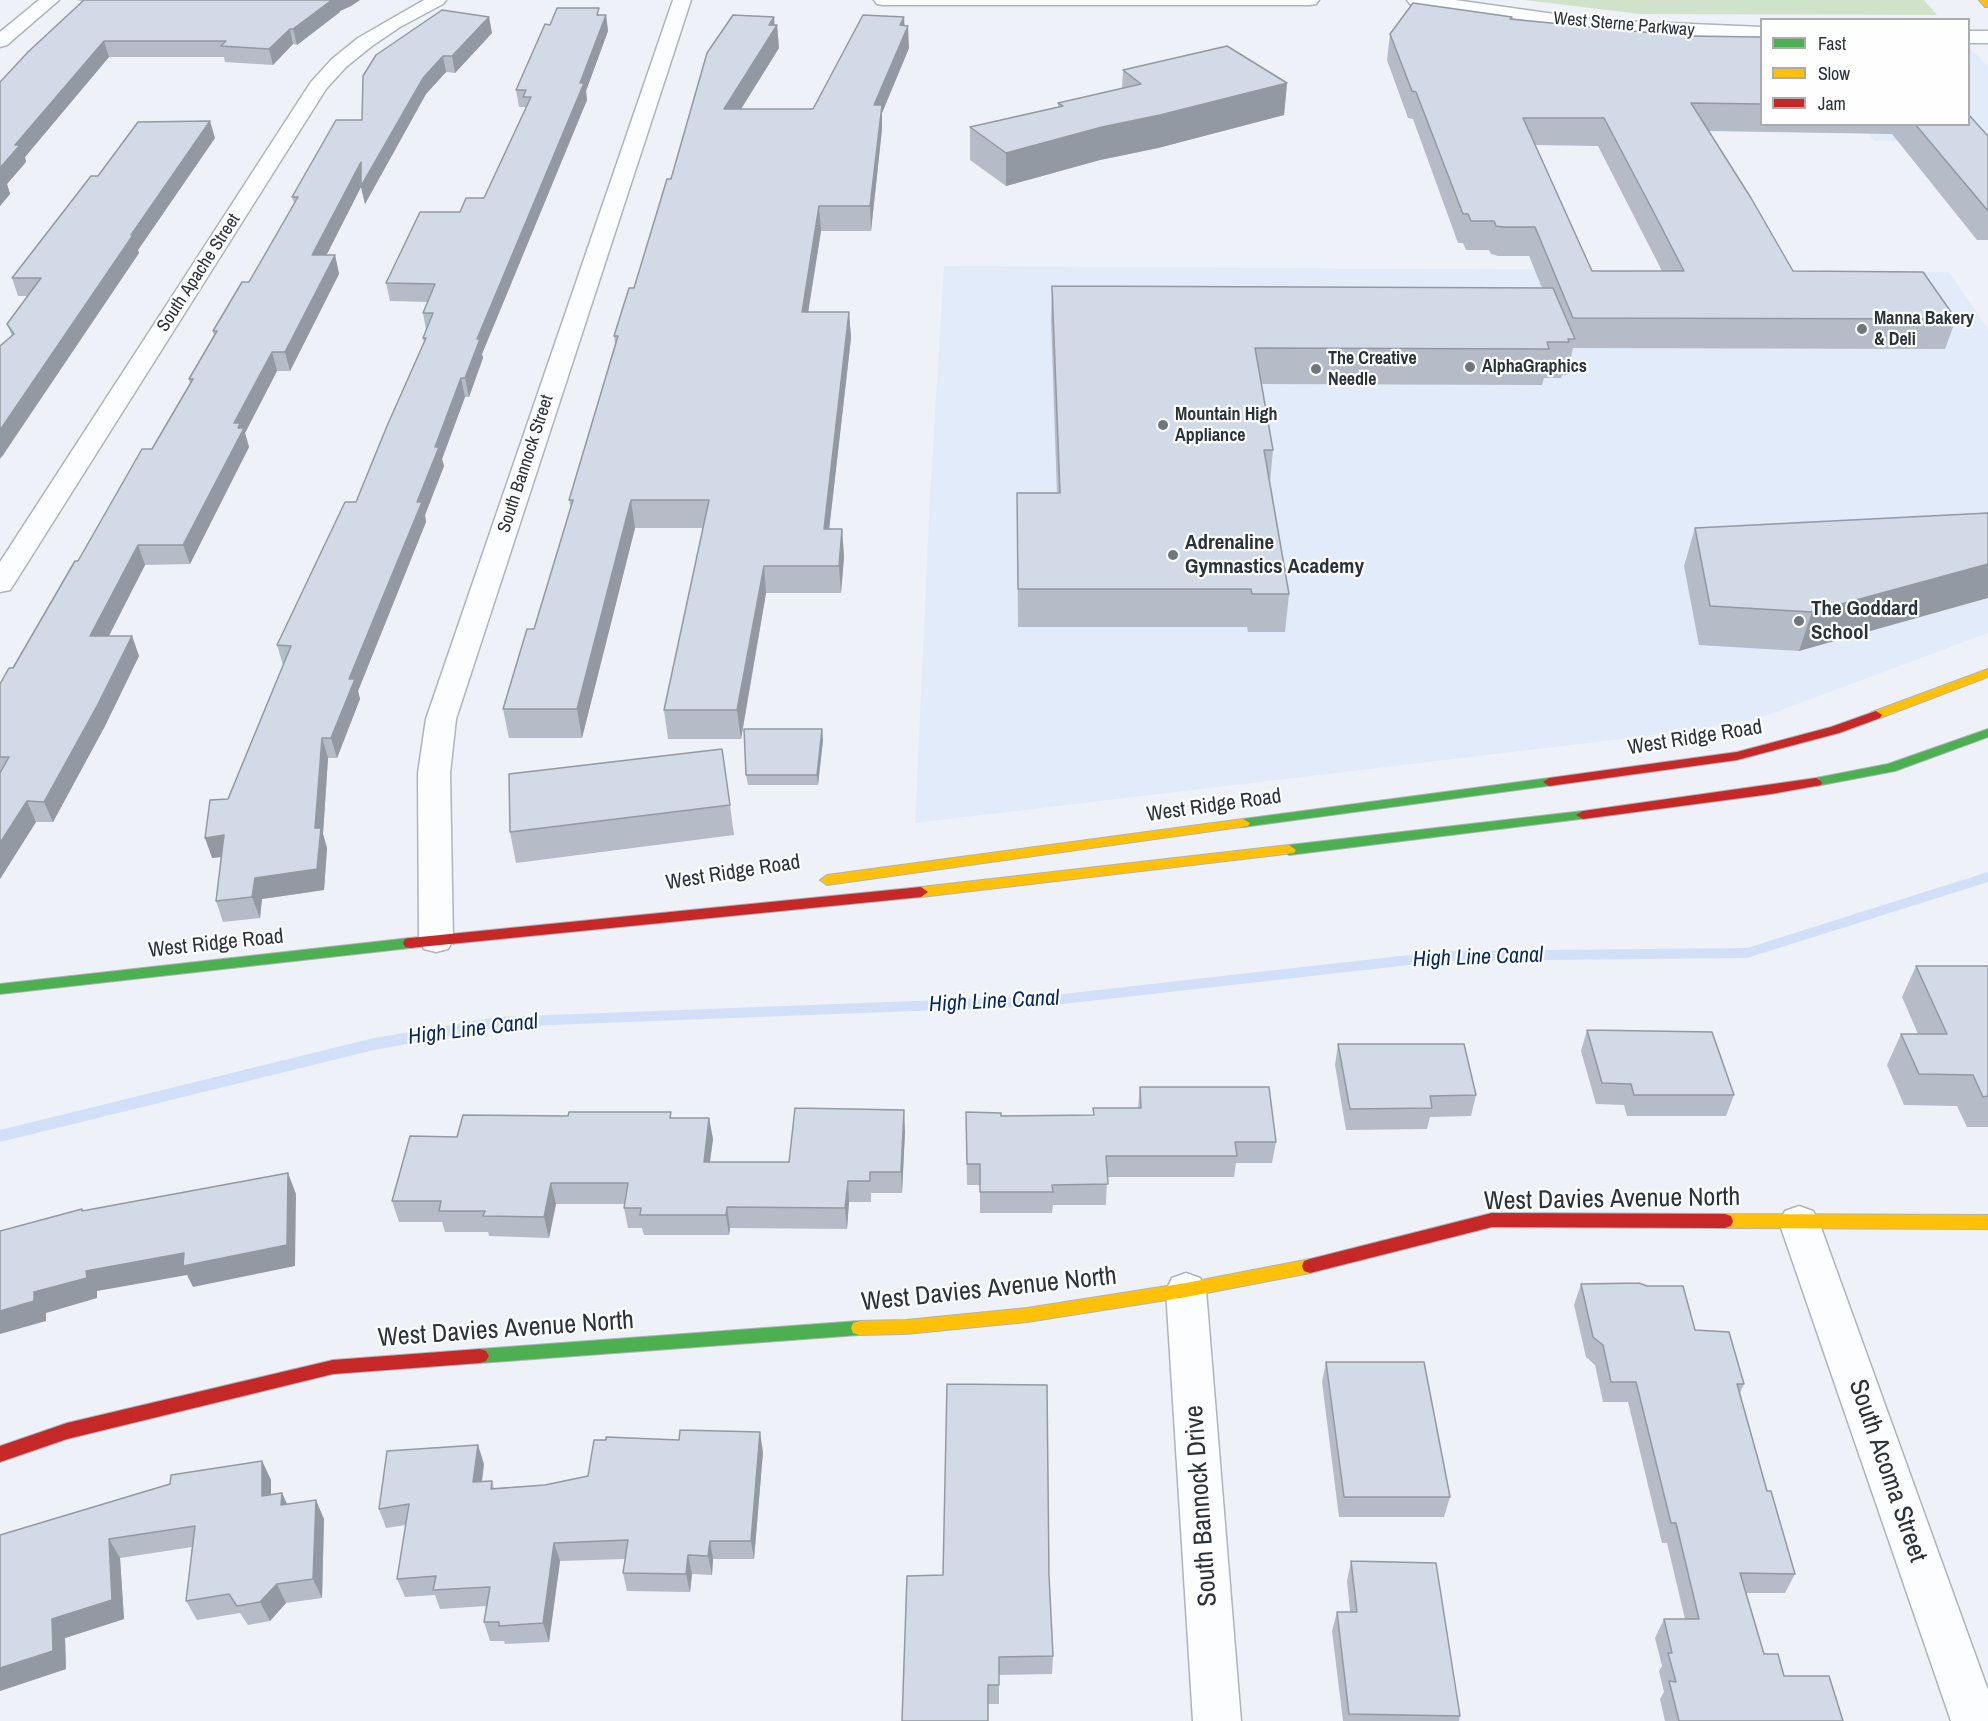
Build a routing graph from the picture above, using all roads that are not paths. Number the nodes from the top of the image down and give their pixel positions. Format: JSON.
{"nodes":[{"id":1,"x":50,"y":0,"type":"edge"},
{"id":2,"x":437,"y":0,"type":"edge"},
{"id":3,"x":682,"y":0,"type":"edge"},
{"id":4,"x":883,"y":0,"type":"edge"},
{"id":5,"x":969,"y":0,"type":"edge"},
{"id":6,"x":1310,"y":0,"type":"edge"},
{"id":7,"x":1416,"y":0,"type":"edge"},
{"id":8,"x":1983,"y":0,"type":"edge"},
{"id":9,"x":1988,"y":5,"type":"edge"},
{"id":10,"x":1760,"y":33,"type":"edge"},
{"id":11,"x":1970,"y":37,"type":"edge"},
{"id":12,"x":1988,"y":37,"type":"edge"},
{"id":13,"x":0,"y":41,"type":"edge"},
{"id":14,"x":12,"y":545,"type":"edge"},
{"id":15,"x":0,"y":584,"type":"edge"},
{"id":16,"x":1988,"y":673,"type":"edge"},
{"id":17,"x":1988,"y":732,"type":"edge"},
{"id":18,"x":816,"y":882,"type":"dead end"},
{"id":19,"x":697,"y":900,"type":"dead end"},
{"id":20,"x":436,"y":940,"type":"junction"},
{"id":21,"x":0,"y":989,"type":"edge"},
{"id":22,"x":1798,"y":1222,"type":"junction"},
{"id":23,"x":1988,"y":1222,"type":"edge"},
{"id":24,"x":1186,"y":1290,"type":"junction"},
{"id":25,"x":0,"y":1454,"type":"edge"},
{"id":26,"x":1217,"y":1721,"type":"edge"},
{"id":27,"x":1975,"y":1721,"type":"edge"}],
"edges":[{"from":1,"to":13,"type":"street"},
{"from":2,"to":14,"type":"street","name":"South Apache Street"},
{"from":3,"to":20,"type":"street","name":"South Bannock Street"},
{"from":4,"to":5,"type":"street"},
{"from":5,"to":6,"type":"street"},
{"from":7,"to":10,"type":"street","name":"West Sterne Parkway"},
{"from":8,"to":9,"type":"street"},
{"from":11,"to":12,"type":"street"},
{"from":14,"to":15,"type":"street","name":"South Apache Street"},
{"from":16,"to":18,"type":"street","name":"West Ridge Road"},
{"from":17,"to":20,"type":"street","name":"West Ridge Road"},
{"from":19,"to":20,"type":"street","name":"West Ridge Road"},
{"from":20,"to":21,"type":"street","name":"West Ridge Road"},
{"from":22,"to":23,"type":"street","name":"West Davies Avenue North"},
{"from":22,"to":24,"type":"street","name":"West Davies Avenue North"},
{"from":22,"to":27,"type":"street","name":"South Acoma Street"},
{"from":24,"to":25,"type":"street","name":"West Davies Avenue North"},
{"from":24,"to":26,"type":"street","name":"South Bannock Drive"}]}
